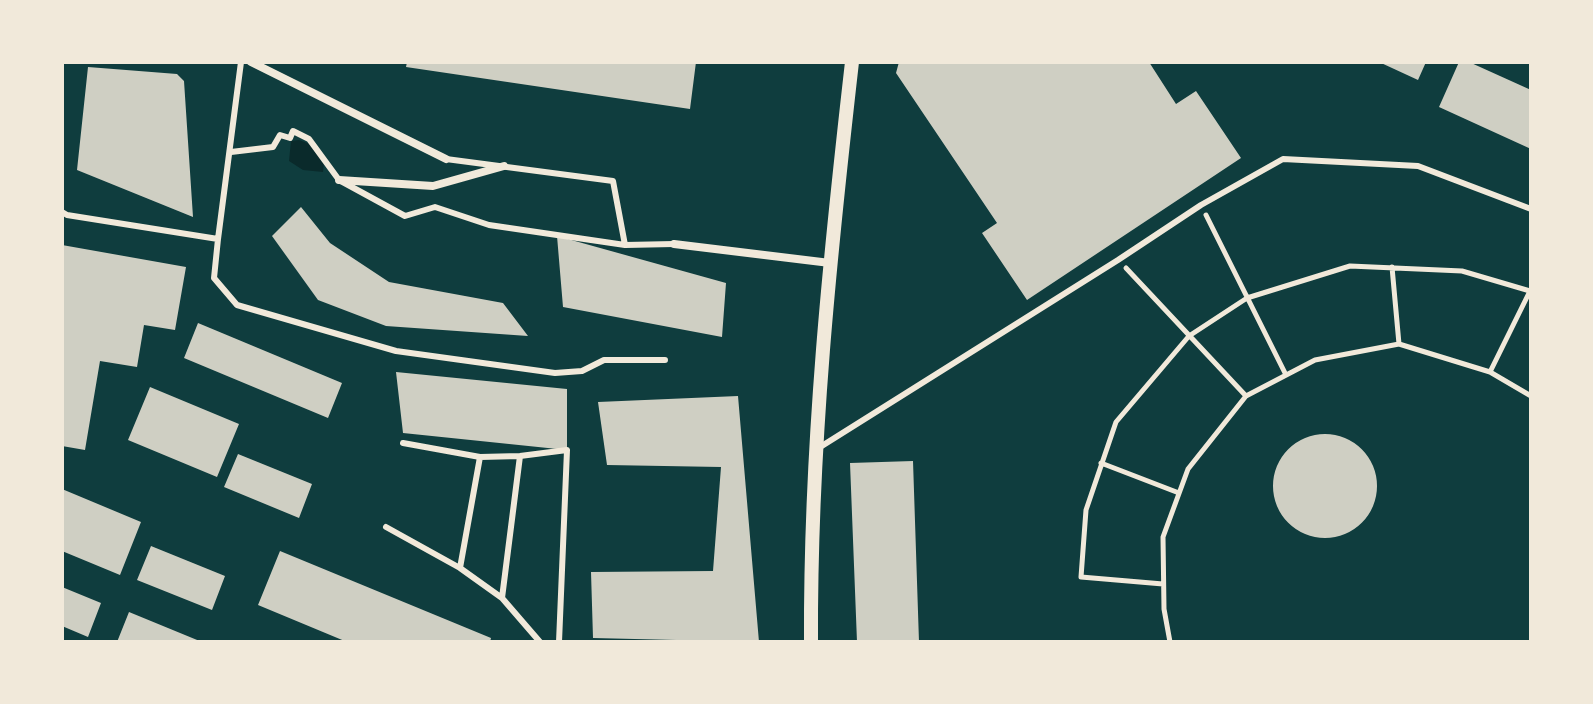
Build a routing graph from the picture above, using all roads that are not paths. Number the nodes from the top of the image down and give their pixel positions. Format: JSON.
{"nodes":[{"id":1,"x":241,"y":62,"type":"edge"},
{"id":2,"x":251,"y":62,"type":"edge"},
{"id":3,"x":852,"y":62,"type":"edge"},
{"id":4,"x":231,"y":152,"type":"junction"},
{"id":5,"x":446,"y":159,"type":"joint"},
{"id":6,"x":504,"y":166,"type":"junction"},
{"id":7,"x":339,"y":180,"type":"junction"},
{"id":8,"x":1531,"y":209,"type":"edge"},
{"id":9,"x":62,"y":212,"type":"edge"},
{"id":10,"x":218,"y":239,"type":"junction"},
{"id":11,"x":674,"y":244,"type":"joint"},
{"id":12,"x":625,"y":245,"type":"junction"},
{"id":13,"x":830,"y":263,"type":"junction"},
{"id":14,"x":665,"y":360,"type":"dead end"},
{"id":15,"x":403,"y":443,"type":"dead end"},
{"id":16,"x":817,"y":449,"type":"junction"},
{"id":17,"x":520,"y":456,"type":"junction"},
{"id":18,"x":480,"y":457,"type":"junction"},
{"id":19,"x":386,"y":527,"type":"dead end"},
{"id":20,"x":460,"y":568,"type":"junction"},
{"id":21,"x":502,"y":598,"type":"junction"},
{"id":22,"x":540,"y":642,"type":"edge"},
{"id":23,"x":559,"y":642,"type":"edge"},
{"id":24,"x":811,"y":642,"type":"edge"}],
"edges":[{"from":1,"to":4,"type":"lane"},
{"from":2,"to":5,"type":"street"},
{"from":3,"to":13,"type":"street"},
{"from":4,"to":7,"type":"lane"},
{"from":4,"to":10,"type":"lane"},
{"from":5,"to":6,"type":"lane"},
{"from":6,"to":7,"type":"street"},
{"from":6,"to":12,"type":"lane"},
{"from":7,"to":12,"type":"lane"},
{"from":8,"to":16,"type":"lane"},
{"from":9,"to":10,"type":"lane"},
{"from":10,"to":14,"type":"lane"},
{"from":11,"to":12,"type":"lane"},
{"from":11,"to":13,"type":"street"},
{"from":13,"to":16,"type":"street"},
{"from":15,"to":18,"type":"lane"},
{"from":16,"to":24,"type":"street"},
{"from":17,"to":18,"type":"lane"},
{"from":17,"to":21,"type":"lane"},
{"from":17,"to":23,"type":"lane"},
{"from":18,"to":20,"type":"lane"},
{"from":19,"to":20,"type":"lane"},
{"from":20,"to":21,"type":"lane"},
{"from":21,"to":22,"type":"lane"}]}
